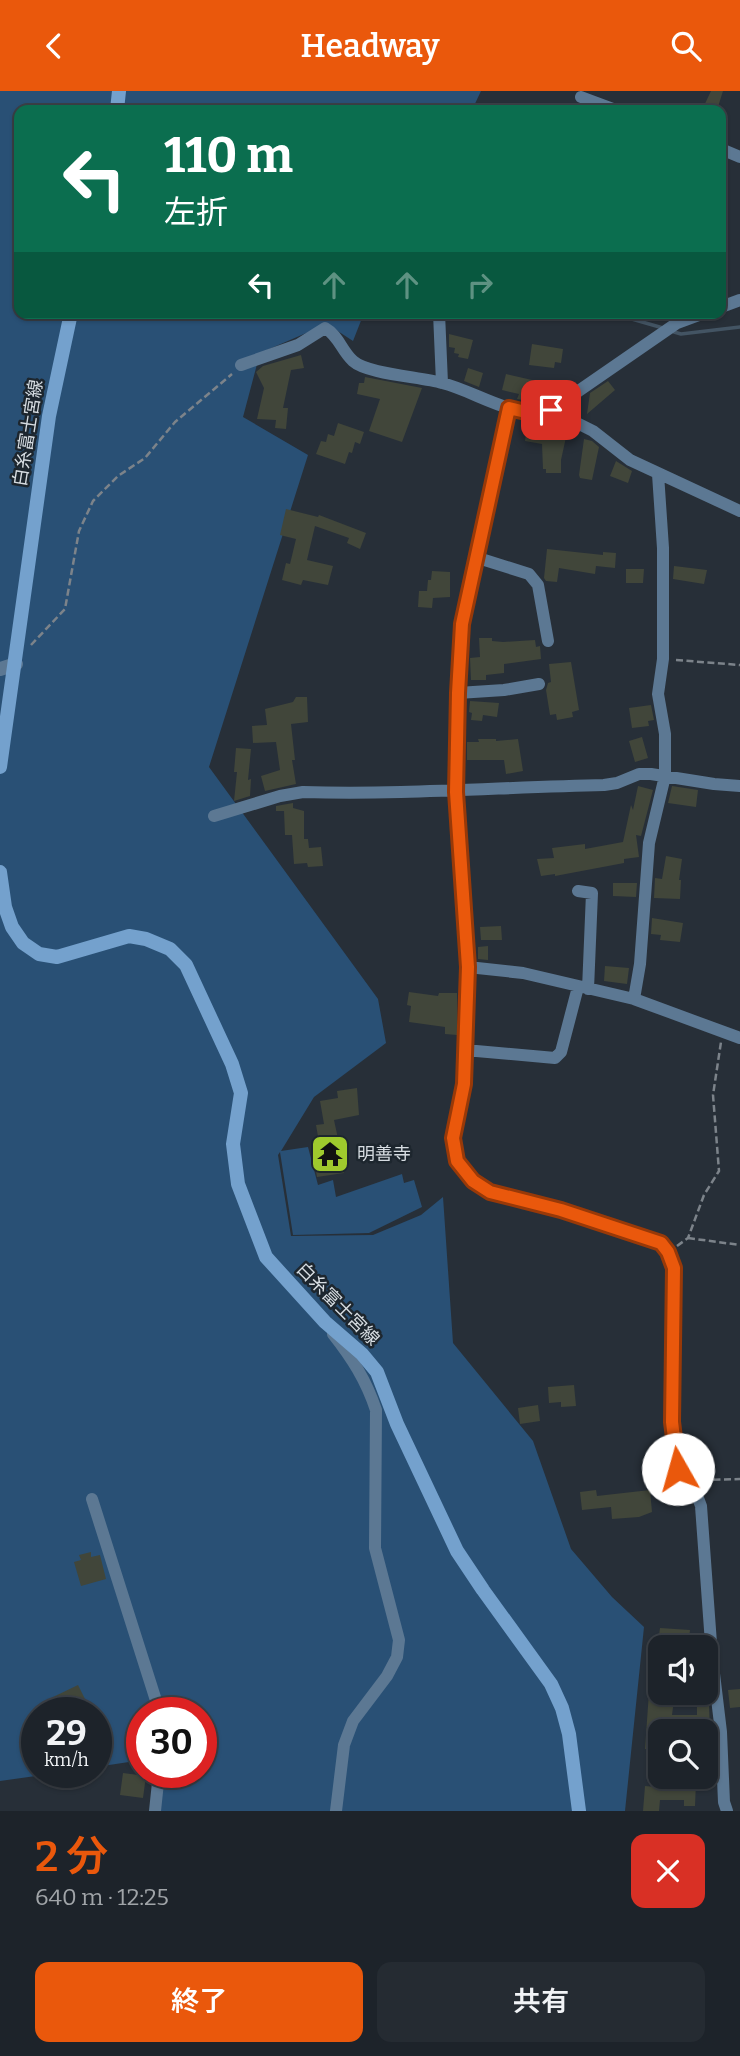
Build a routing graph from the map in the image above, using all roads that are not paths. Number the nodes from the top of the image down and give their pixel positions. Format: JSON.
{"nodes":[{"id":1,"x":581,"y":94,"type":"edge"},
{"id":2,"x":605,"y":105,"type":"edge"},
{"id":3,"x":70,"y":319,"type":"edge"},
{"id":4,"x":439,"y":319,"type":"edge"},
{"id":5,"x":688,"y":319,"type":"edge"},
{"id":6,"x":241,"y":365,"type":"road end"},
{"id":7,"x":442,"y":383,"type":"junction"},
{"id":8,"x":509,"y":408,"type":"junction"},
{"id":9,"x":551,"y":410,"type":"junction"},
{"id":10,"x":657,"y":474,"type":"junction"},
{"id":11,"x":740,"y":512,"type":"edge"},
{"id":12,"x":475,"y":557,"type":"junction"},
{"id":13,"x":548,"y":641,"type":"dead end"},
{"id":14,"x":16,"y":664,"type":"junction"},
{"id":15,"x":0,"y":669,"type":"edge"},
{"id":16,"x":540,"y":684,"type":"dead end"},
{"id":17,"x":458,"y":693,"type":"junction"},
{"id":18,"x":0,"y":767,"type":"edge"},
{"id":19,"x":665,"y":776,"type":"junction"},
{"id":20,"x":740,"y":786,"type":"edge"},
{"id":21,"x":456,"y":792,"type":"junction"},
{"id":22,"x":214,"y":816,"type":"dead end"},
{"id":23,"x":0,"y":873,"type":"edge"},
{"id":24,"x":578,"y":891,"type":"dead end"},
{"id":25,"x":468,"y":967,"type":"junction"},
{"id":26,"x":583,"y":988,"type":"junction"},
{"id":27,"x":634,"y":999,"type":"junction"},
{"id":28,"x":740,"y":1038,"type":"edge"},
{"id":29,"x":465,"y":1050,"type":"junction"},
{"id":30,"x":325,"y":1322,"type":"junction"},
{"id":31,"x":92,"y":1499,"type":"dead end"},
{"id":32,"x":156,"y":1697,"type":"edge"},
{"id":33,"x":157,"y":1788,"type":"edge"},
{"id":34,"x":155,"y":1811,"type":"edge"},
{"id":35,"x":336,"y":1811,"type":"edge"},
{"id":36,"x":579,"y":1811,"type":"edge"},
{"id":37,"x":727,"y":1811,"type":"edge"}],
"edges":[{"from":1,"to":2,"type":"street"},
{"from":3,"to":14,"type":"main road","name":"白糸富士宮線"},
{"from":4,"to":7,"type":"street"},
{"from":5,"to":9,"type":"street"},
{"from":6,"to":7,"type":"street"},
{"from":7,"to":8,"type":"street"},
{"from":8,"to":9,"type":"street"},
{"from":8,"to":12,"type":"street"},
{"from":9,"to":10,"type":"street"},
{"from":10,"to":11,"type":"street"},
{"from":10,"to":19,"type":"street"},
{"from":12,"to":13,"type":"street"},
{"from":12,"to":17,"type":"street"},
{"from":14,"to":15,"type":"street"},
{"from":14,"to":18,"type":"main road","name":"白糸富士宮線"},
{"from":16,"to":17,"type":"street"},
{"from":17,"to":21,"type":"street"},
{"from":19,"to":20,"type":"street"},
{"from":19,"to":21,"type":"street"},
{"from":19,"to":27,"type":"street"},
{"from":21,"to":22,"type":"street"},
{"from":21,"to":25,"type":"street"},
{"from":23,"to":30,"type":"main road","name":"白糸富士宮線"},
{"from":24,"to":26,"type":"street"},
{"from":25,"to":26,"type":"street"},
{"from":25,"to":29,"type":"street"},
{"from":26,"to":27,"type":"street"},
{"from":26,"to":29,"type":"street"},
{"from":27,"to":28,"type":"street"},
{"from":29,"to":37,"type":"street"},
{"from":30,"to":35,"type":"street"},
{"from":30,"to":36,"type":"main road","name":"白糸富士宮線"},
{"from":31,"to":32,"type":"street"},
{"from":33,"to":34,"type":"street"}]}
